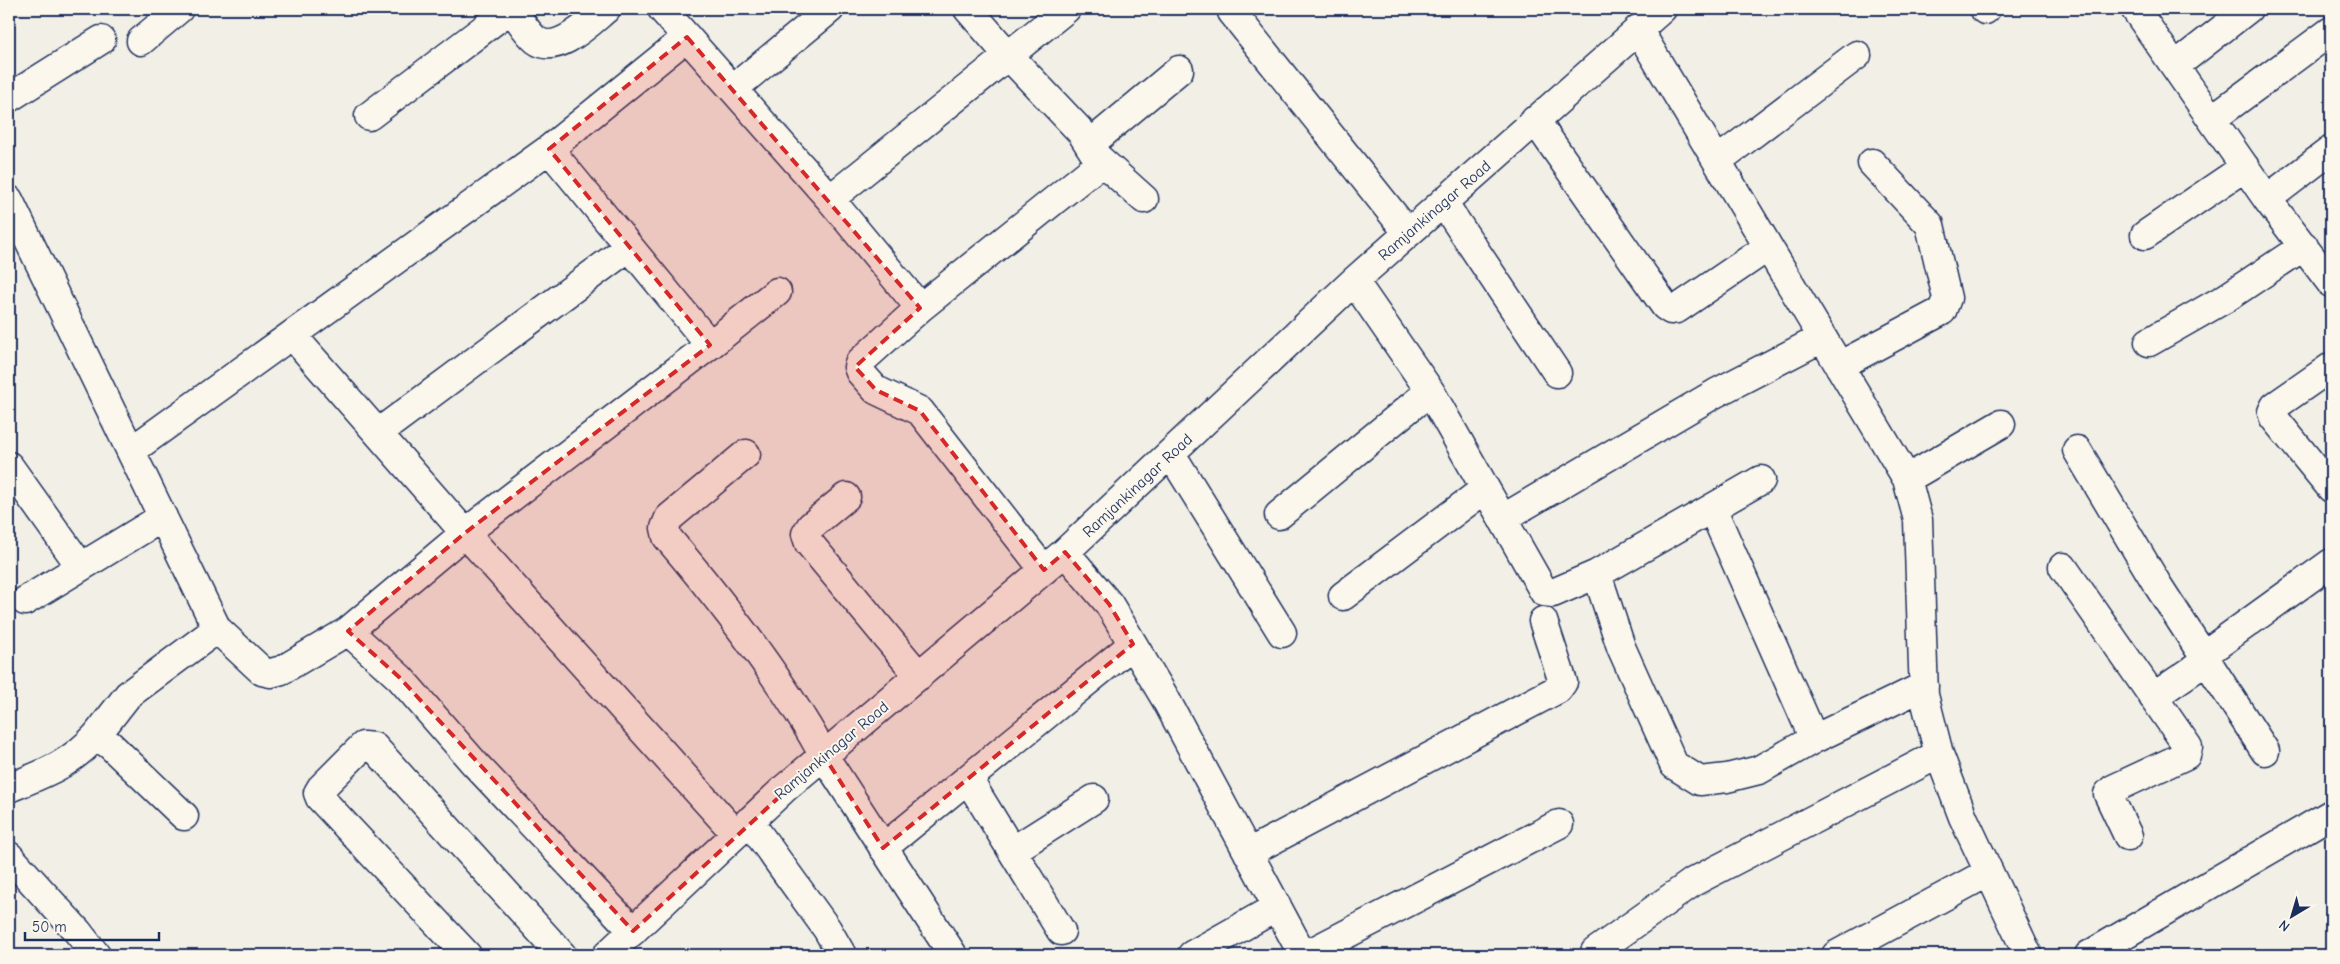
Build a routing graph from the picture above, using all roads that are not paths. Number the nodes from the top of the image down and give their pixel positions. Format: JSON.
{"nodes":[{"id":1,"x":179,"y":9,"type":"edge"},
{"id":2,"x":510,"y":9,"type":"edge"},
{"id":3,"x":606,"y":9,"type":"edge"},
{"id":4,"x":662,"y":9,"type":"edge"},
{"id":5,"x":830,"y":9,"type":"edge"},
{"id":6,"x":968,"y":9,"type":"edge"},
{"id":7,"x":1066,"y":9,"type":"edge"},
{"id":8,"x":1662,"y":9,"type":"edge"},
{"id":9,"x":2135,"y":9,"type":"edge"},
{"id":10,"x":2248,"y":9,"type":"edge"},
{"id":11,"x":1232,"y":12,"type":"dead end"},
{"id":12,"x":1638,"y":29,"type":"junction"},
{"id":13,"x":2331,"y":31,"type":"edge"},
{"id":14,"x":687,"y":37,"type":"junction"},
{"id":15,"x":101,"y":40,"type":"dead end"},
{"id":16,"x":140,"y":41,"type":"dead end"},
{"id":17,"x":1008,"y":55,"type":"junction"},
{"id":18,"x":1858,"y":56,"type":"dead end"},
{"id":19,"x":2175,"y":66,"type":"junction"},
{"id":20,"x":1179,"y":70,"type":"dead end"},
{"id":21,"x":733,"y":89,"type":"junction"},
{"id":22,"x":9,"y":98,"type":"edge"},
{"id":23,"x":369,"y":116,"type":"dead end"},
{"id":24,"x":2212,"y":119,"type":"junction"},
{"id":25,"x":1535,"y":120,"type":"junction"},
{"id":26,"x":549,"y":150,"type":"junction"},
{"id":27,"x":2331,"y":150,"type":"edge"},
{"id":28,"x":1096,"y":154,"type":"junction"},
{"id":29,"x":1717,"y":162,"type":"junction"},
{"id":30,"x":1872,"y":163,"type":"dead end"},
{"id":31,"x":2245,"y":167,"type":"junction"},
{"id":32,"x":1144,"y":198,"type":"dead end"},
{"id":33,"x":2267,"y":198,"type":"junction"},
{"id":34,"x":830,"y":199,"type":"junction"},
{"id":35,"x":9,"y":200,"type":"edge"},
{"id":36,"x":1443,"y":202,"type":"junction"},
{"id":37,"x":1408,"y":233,"type":"junction"},
{"id":38,"x":2145,"y":235,"type":"dead end"},
{"id":39,"x":2304,"y":246,"type":"junction"},
{"id":40,"x":629,"y":247,"type":"junction"},
{"id":41,"x":1768,"y":247,"type":"junction"},
{"id":42,"x":1354,"y":281,"type":"junction"},
{"id":43,"x":2331,"y":283,"type":"edge"},
{"id":44,"x":777,"y":292,"type":"dead end"},
{"id":45,"x":920,"y":308,"type":"junction"},
{"id":46,"x":292,"y":334,"type":"junction"},
{"id":47,"x":1822,"y":338,"type":"junction"},
{"id":48,"x":2149,"y":342,"type":"dead end"},
{"id":49,"x":710,"y":345,"type":"junction"},
{"id":50,"x":1839,"y":366,"type":"junction"},
{"id":51,"x":2331,"y":367,"type":"edge"},
{"id":52,"x":1557,"y":373,"type":"dead end"},
{"id":53,"x":1430,"y":391,"type":"junction"},
{"id":54,"x":2001,"y":424,"type":"dead end"},
{"id":55,"x":378,"y":433,"type":"junction"},
{"id":56,"x":2077,"y":450,"type":"dead end"},
{"id":57,"x":131,"y":451,"type":"junction"},
{"id":58,"x":746,"y":454,"type":"dead end"},
{"id":59,"x":1171,"y":454,"type":"junction"},
{"id":60,"x":9,"y":466,"type":"edge"},
{"id":61,"x":1907,"y":479,"type":"junction"},
{"id":62,"x":1761,"y":480,"type":"dead end"},
{"id":63,"x":2331,"y":488,"type":"edge"},
{"id":64,"x":1485,"y":490,"type":"junction"},
{"id":65,"x":846,"y":497,"type":"dead end"},
{"id":66,"x":1712,"y":508,"type":"junction"},
{"id":67,"x":1279,"y":515,"type":"dead end"},
{"id":68,"x":162,"y":517,"type":"junction"},
{"id":69,"x":1502,"y":519,"type":"junction"},
{"id":70,"x":465,"y":532,"type":"junction"},
{"id":71,"x":1065,"y":552,"type":"junction"},
{"id":72,"x":2331,"y":563,"type":"edge"},
{"id":73,"x":81,"y":567,"type":"junction"},
{"id":74,"x":2063,"y":567,"type":"dead end"},
{"id":75,"x":1044,"y":570,"type":"junction"},
{"id":76,"x":1597,"y":574,"type":"junction"},
{"id":77,"x":1343,"y":596,"type":"dead end"},
{"id":78,"x":25,"y":601,"type":"dead end"},
{"id":79,"x":1543,"y":621,"type":"dead end"},
{"id":80,"x":217,"y":629,"type":"junction"},
{"id":81,"x":348,"y":631,"type":"junction"},
{"id":82,"x":1282,"y":633,"type":"dead end"},
{"id":83,"x":1132,"y":644,"type":"junction"},
{"id":84,"x":2204,"y":659,"type":"junction"},
{"id":85,"x":919,"y":676,"type":"junction"},
{"id":86,"x":1924,"y":686,"type":"junction"},
{"id":87,"x":2154,"y":697,"type":"junction"},
{"id":88,"x":96,"y":736,"type":"junction"},
{"id":89,"x":1814,"y":739,"type":"junction"},
{"id":90,"x":2265,"y":751,"type":"dead end"},
{"id":91,"x":1938,"y":754,"type":"junction"},
{"id":92,"x":824,"y":756,"type":"junction"},
{"id":93,"x":968,"y":779,"type":"junction"},
{"id":94,"x":9,"y":788,"type":"edge"},
{"id":95,"x":1094,"y":799,"type":"dead end"},
{"id":96,"x":2331,"y":814,"type":"edge"},
{"id":97,"x":184,"y":816,"type":"dead end"},
{"id":98,"x":1559,"y":824,"type":"dead end"},
{"id":99,"x":743,"y":828,"type":"junction"},
{"id":100,"x":2128,"y":836,"type":"dead end"},
{"id":101,"x":883,"y":848,"type":"junction"},
{"id":102,"x":1012,"y":851,"type":"junction"},
{"id":103,"x":1248,"y":853,"type":"junction"},
{"id":104,"x":9,"y":856,"type":"edge"},
{"id":105,"x":1990,"y":872,"type":"junction"},
{"id":106,"x":1277,"y":907,"type":"junction"},
{"id":107,"x":633,"y":930,"type":"junction"},
{"id":108,"x":1061,"y":931,"type":"dead end"},
{"id":109,"x":1876,"y":945,"type":"edge"},
{"id":110,"x":1595,"y":952,"type":"dead end"},
{"id":111,"x":96,"y":955,"type":"edge"},
{"id":112,"x":467,"y":955,"type":"edge"},
{"id":113,"x":562,"y":955,"type":"edge"},
{"id":114,"x":606,"y":955,"type":"edge"},
{"id":115,"x":842,"y":955,"type":"edge"},
{"id":116,"x":953,"y":955,"type":"edge"},
{"id":117,"x":1192,"y":955,"type":"edge"},
{"id":118,"x":1304,"y":955,"type":"edge"},
{"id":119,"x":1836,"y":955,"type":"edge"},
{"id":120,"x":2028,"y":955,"type":"edge"},
{"id":121,"x":2089,"y":955,"type":"edge"}],
"edges":[{"from":1,"to":16,"type":"street"},
{"from":2,"to":3,"type":"street"},
{"from":2,"to":23,"type":"street"},
{"from":4,"to":14,"type":"street"},
{"from":5,"to":21,"type":"street"},
{"from":6,"to":17,"type":"street"},
{"from":7,"to":17,"type":"street"},
{"from":8,"to":12,"type":"street","name":"Ramjankinagar Road"},
{"from":9,"to":19,"type":"street"},
{"from":10,"to":19,"type":"street"},
{"from":11,"to":37,"type":"street"},
{"from":12,"to":25,"type":"street","name":"Ramjankinagar Road"},
{"from":12,"to":29,"type":"street"},
{"from":13,"to":24,"type":"street"},
{"from":14,"to":21,"type":"street"},
{"from":14,"to":26,"type":"street"},
{"from":15,"to":22,"type":"street"},
{"from":17,"to":28,"type":"street"},
{"from":17,"to":34,"type":"street"},
{"from":18,"to":29,"type":"street"},
{"from":19,"to":24,"type":"street"},
{"from":20,"to":28,"type":"street"},
{"from":21,"to":34,"type":"street"},
{"from":24,"to":31,"type":"street"},
{"from":25,"to":36,"type":"street","name":"Ramjankinagar Road"},
{"from":25,"to":41,"type":"street"},
{"from":26,"to":40,"type":"street"},
{"from":26,"to":46,"type":"street"},
{"from":27,"to":33,"type":"street"},
{"from":28,"to":32,"type":"street"},
{"from":28,"to":45,"type":"street"},
{"from":29,"to":41,"type":"street"},
{"from":30,"to":50,"type":"street"},
{"from":31,"to":33,"type":"street"},
{"from":31,"to":38,"type":"street"},
{"from":33,"to":39,"type":"street"},
{"from":34,"to":45,"type":"street"},
{"from":35,"to":57,"type":"street"},
{"from":36,"to":37,"type":"street","name":"Ramjankinagar Road"},
{"from":36,"to":52,"type":"street"},
{"from":37,"to":42,"type":"street","name":"Ramjankinagar Road"},
{"from":39,"to":43,"type":"street"},
{"from":39,"to":48,"type":"street"},
{"from":40,"to":49,"type":"street"},
{"from":40,"to":55,"type":"street"},
{"from":41,"to":47,"type":"street"},
{"from":42,"to":53,"type":"street"},
{"from":42,"to":59,"type":"street","name":"Ramjankinagar Road"},
{"from":44,"to":49,"type":"street"},
{"from":45,"to":75,"type":"street"},
{"from":46,"to":55,"type":"street"},
{"from":46,"to":57,"type":"street"},
{"from":47,"to":50,"type":"street"},
{"from":47,"to":69,"type":"street"},
{"from":49,"to":70,"type":"street"},
{"from":50,"to":61,"type":"street"},
{"from":51,"to":63,"type":"street"},
{"from":53,"to":64,"type":"street"},
{"from":53,"to":67,"type":"street"},
{"from":54,"to":61,"type":"street"},
{"from":55,"to":70,"type":"street"},
{"from":56,"to":84,"type":"street"},
{"from":57,"to":68,"type":"street"},
{"from":58,"to":92,"type":"street"},
{"from":59,"to":71,"type":"street","name":"Ramjankinagar Road"},
{"from":59,"to":82,"type":"street"},
{"from":60,"to":73,"type":"street"},
{"from":61,"to":86,"type":"street"},
{"from":62,"to":66,"type":"street"},
{"from":64,"to":69,"type":"street"},
{"from":64,"to":77,"type":"street"},
{"from":65,"to":85,"type":"street"},
{"from":66,"to":76,"type":"street"},
{"from":66,"to":89,"type":"street"},
{"from":68,"to":73,"type":"street"},
{"from":68,"to":80,"type":"street"},
{"from":69,"to":76,"type":"street"},
{"from":70,"to":81,"type":"street"},
{"from":70,"to":99,"type":"street"},
{"from":71,"to":75,"type":"street","name":"Ramjankinagar Road"},
{"from":71,"to":83,"type":"street"},
{"from":72,"to":84,"type":"street"},
{"from":73,"to":78,"type":"street"},
{"from":74,"to":87,"type":"street"},
{"from":75,"to":85,"type":"street","name":"Ramjankinagar Road"},
{"from":76,"to":89,"type":"street"},
{"from":79,"to":103,"type":"street"},
{"from":80,"to":81,"type":"street"},
{"from":80,"to":88,"type":"street"},
{"from":81,"to":107,"type":"street"},
{"from":83,"to":93,"type":"street"},
{"from":83,"to":103,"type":"street"},
{"from":84,"to":87,"type":"street"},
{"from":84,"to":90,"type":"street"},
{"from":85,"to":92,"type":"street","name":"Ramjankinagar Road"},
{"from":86,"to":89,"type":"street"},
{"from":86,"to":91,"type":"street"},
{"from":87,"to":100,"type":"street"},
{"from":88,"to":94,"type":"street"},
{"from":88,"to":97,"type":"street"},
{"from":91,"to":105,"type":"street"},
{"from":91,"to":110,"type":"street"},
{"from":92,"to":99,"type":"street","name":"Ramjankinagar Road"},
{"from":92,"to":101,"type":"street"},
{"from":93,"to":101,"type":"street"},
{"from":93,"to":102,"type":"street"},
{"from":95,"to":102,"type":"street"},
{"from":96,"to":121,"type":"street"},
{"from":98,"to":118,"type":"street"},
{"from":99,"to":107,"type":"street","name":"Ramjankinagar Road"},
{"from":99,"to":115,"type":"street"},
{"from":101,"to":116,"type":"street"},
{"from":102,"to":108,"type":"street"},
{"from":103,"to":106,"type":"street"},
{"from":104,"to":111,"type":"street"},
{"from":105,"to":109,"type":"street"},
{"from":105,"to":120,"type":"street"},
{"from":106,"to":117,"type":"street"},
{"from":106,"to":118,"type":"street"},
{"from":107,"to":114,"type":"street","name":"Ramjankinagar Road"},
{"from":109,"to":119,"type":"street"},
{"from":112,"to":113,"type":"street"}]}
